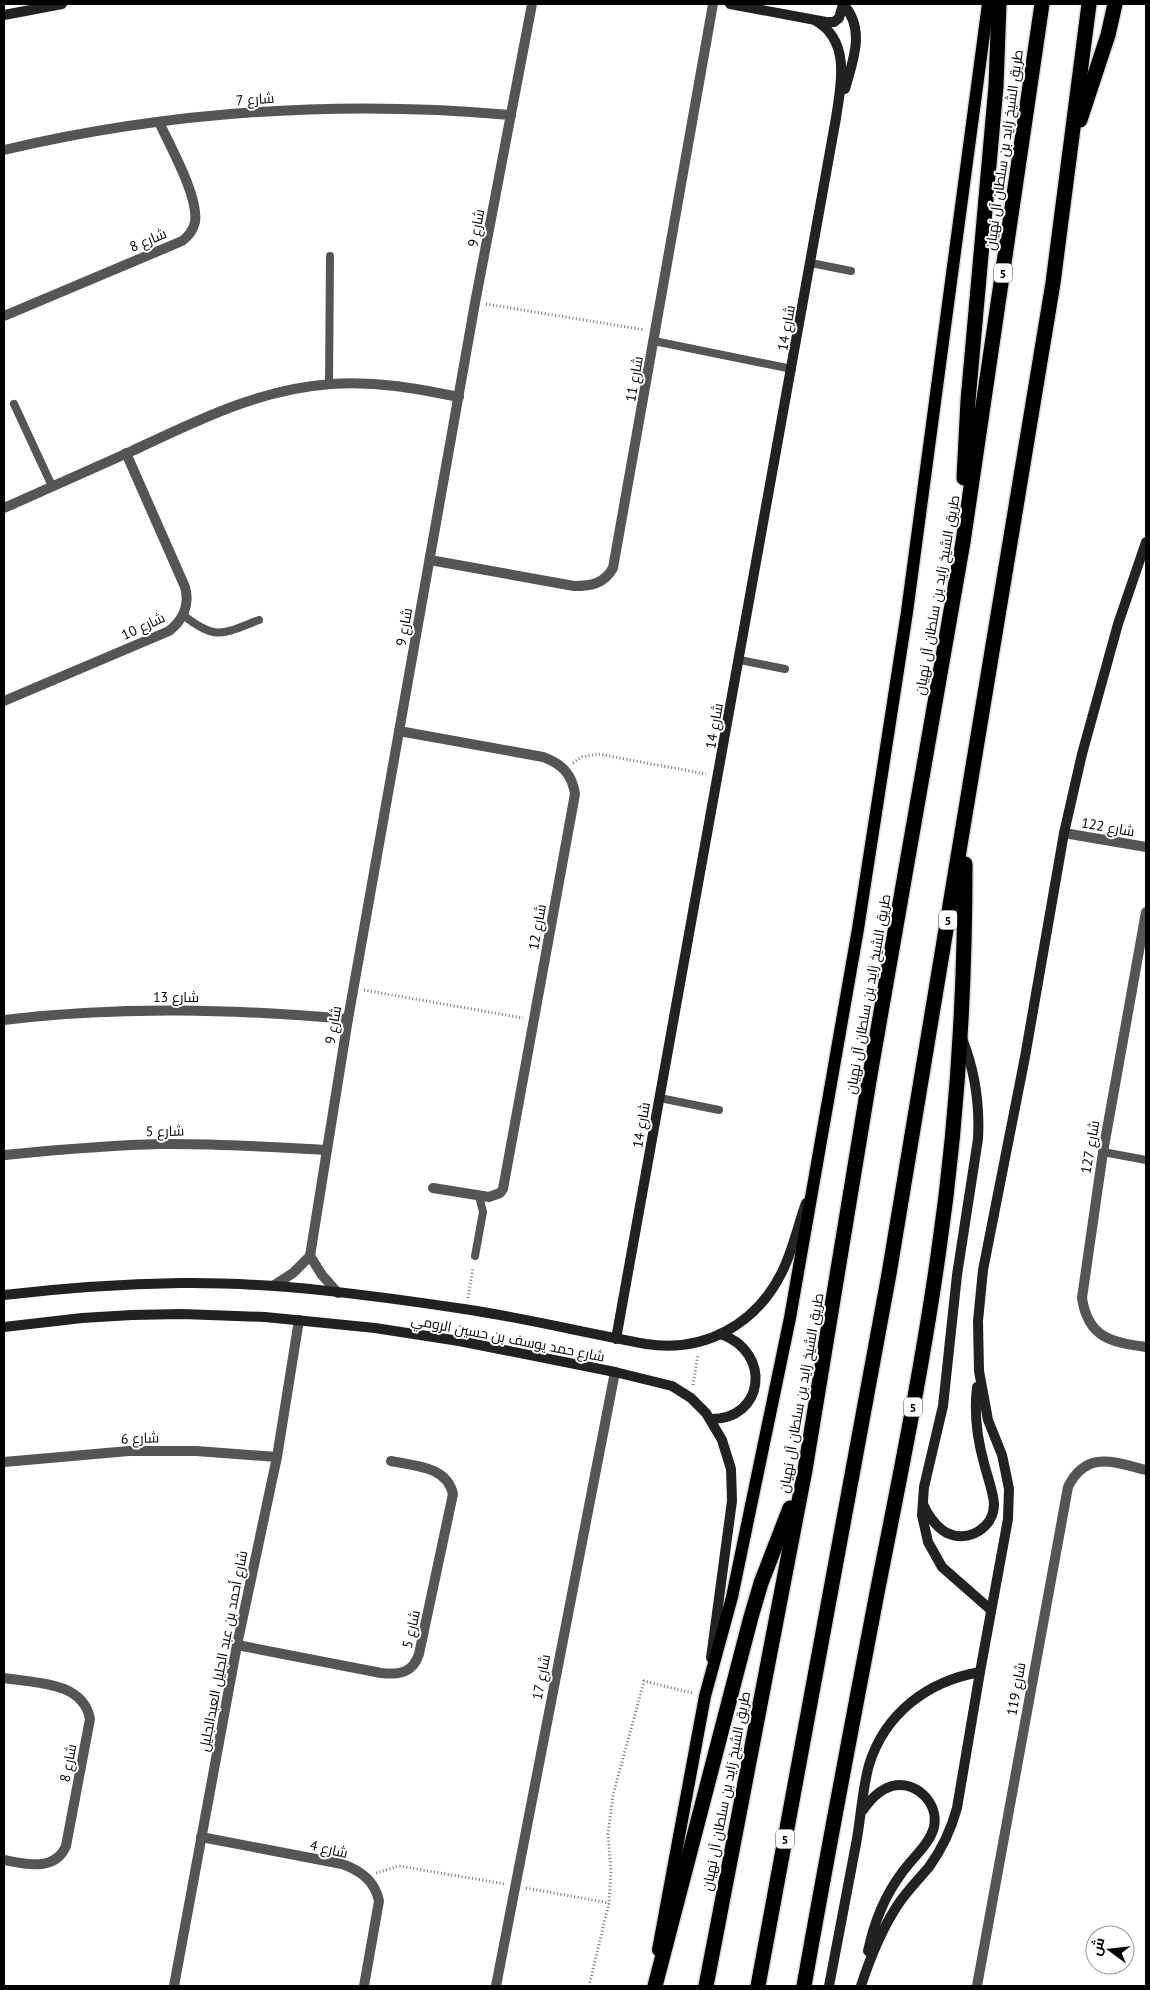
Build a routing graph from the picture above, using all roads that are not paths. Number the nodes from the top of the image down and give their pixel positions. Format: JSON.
{"nodes":[{"id":1,"x":58,"y":4,"type":"edge"},
{"id":2,"x":532,"y":4,"type":"edge"},
{"id":3,"x":713,"y":4,"type":"edge"},
{"id":4,"x":730,"y":4,"type":"edge"},
{"id":5,"x":843,"y":4,"type":"edge"},
{"id":6,"x":988,"y":4,"type":"edge"},
{"id":7,"x":999,"y":4,"type":"edge"},
{"id":8,"x":1042,"y":4,"type":"edge"},
{"id":9,"x":1090,"y":4,"type":"edge"},
{"id":10,"x":1115,"y":4,"type":"edge"},
{"id":11,"x":4,"y":16,"type":"edge"},
{"id":12,"x":816,"y":21,"type":"junction"},
{"id":13,"x":511,"y":115,"type":"junction"},
{"id":14,"x":836,"y":118,"type":"junction"},
{"id":15,"x":159,"y":122,"type":"junction"},
{"id":16,"x":1070,"y":147,"type":"junction"},
{"id":17,"x":4,"y":150,"type":"edge"},
{"id":18,"x":330,"y":256,"type":"dead end"},
{"id":19,"x":811,"y":263,"type":"junction"},
{"id":20,"x":850,"y":271,"type":"dead end"},
{"id":21,"x":4,"y":316,"type":"edge"},
{"id":22,"x":655,"y":336,"type":"junction"},
{"id":23,"x":792,"y":369,"type":"junction"},
{"id":24,"x":329,"y":384,"type":"junction"},
{"id":25,"x":458,"y":397,"type":"junction"},
{"id":26,"x":14,"y":404,"type":"dead end"},
{"id":27,"x":126,"y":453,"type":"junction"},
{"id":28,"x":52,"y":486,"type":"junction"},
{"id":29,"x":4,"y":508,"type":"edge"},
{"id":30,"x":963,"y":542,"type":"junction"},
{"id":31,"x":1146,"y":542,"type":"edge"},
{"id":32,"x":430,"y":560,"type":"junction"},
{"id":33,"x":183,"y":616,"type":"junction"},
{"id":34,"x":259,"y":620,"type":"dead end"},
{"id":35,"x":740,"y":660,"type":"junction"},
{"id":36,"x":785,"y":669,"type":"dead end"},
{"id":37,"x":4,"y":701,"type":"edge"},
{"id":38,"x":399,"y":732,"type":"junction"},
{"id":39,"x":964,"y":821,"type":"junction"},
{"id":40,"x":1064,"y":833,"type":"junction"},
{"id":41,"x":1146,"y":847,"type":"edge"},
{"id":42,"x":1146,"y":912,"type":"edge"},
{"id":43,"x":348,"y":1019,"type":"junction"},
{"id":44,"x":4,"y":1020,"type":"edge"},
{"id":45,"x":960,"y":1033,"type":"junction"},
{"id":46,"x":660,"y":1098,"type":"junction"},
{"id":47,"x":719,"y":1110,"type":"dead end"},
{"id":48,"x":326,"y":1150,"type":"junction"},
{"id":49,"x":1103,"y":1152,"type":"junction"},
{"id":50,"x":4,"y":1155,"type":"edge"},
{"id":51,"x":1146,"y":1160,"type":"edge"},
{"id":52,"x":814,"y":1178,"type":"junction"},
{"id":53,"x":433,"y":1188,"type":"dead end"},
{"id":54,"x":479,"y":1196,"type":"junction"},
{"id":55,"x":310,"y":1256,"type":"junction"},
{"id":56,"x":475,"y":1256,"type":"road end"},
{"id":57,"x":272,"y":1286,"type":"junction"},
{"id":58,"x":338,"y":1292,"type":"junction"},
{"id":59,"x":4,"y":1295,"type":"edge"},
{"id":60,"x":299,"y":1320,"type":"junction"},
{"id":61,"x":4,"y":1326,"type":"edge"},
{"id":62,"x":721,"y":1334,"type":"junction"},
{"id":63,"x":616,"y":1339,"type":"junction"},
{"id":64,"x":1146,"y":1347,"type":"edge"},
{"id":65,"x":979,"y":1371,"type":"junction"},
{"id":66,"x":615,"y":1372,"type":"junction"},
{"id":67,"x":710,"y":1419,"type":"junction"},
{"id":68,"x":277,"y":1457,"type":"junction"},
{"id":69,"x":391,"y":1461,"type":"dead end"},
{"id":70,"x":4,"y":1462,"type":"edge"},
{"id":71,"x":805,"y":1470,"type":"junction"},
{"id":72,"x":1146,"y":1470,"type":"edge"},
{"id":73,"x":922,"y":1501,"type":"junction"},
{"id":74,"x":991,"y":1610,"type":"junction"},
{"id":75,"x":237,"y":1645,"type":"junction"},
{"id":76,"x":980,"y":1672,"type":"junction"},
{"id":77,"x":4,"y":1678,"type":"edge"},
{"id":78,"x":705,"y":1696,"type":"junction"},
{"id":79,"x":862,"y":1813,"type":"junction"},
{"id":80,"x":201,"y":1837,"type":"junction"},
{"id":81,"x":4,"y":1860,"type":"edge"},
{"id":82,"x":866,"y":1970,"type":"junction"},
{"id":83,"x":174,"y":1986,"type":"edge"},
{"id":84,"x":364,"y":1986,"type":"edge"},
{"id":85,"x":496,"y":1986,"type":"edge"},
{"id":86,"x":651,"y":1986,"type":"edge"},
{"id":87,"x":655,"y":1986,"type":"edge"},
{"id":88,"x":706,"y":1986,"type":"edge"},
{"id":89,"x":758,"y":1986,"type":"edge"},
{"id":90,"x":804,"y":1986,"type":"edge"},
{"id":91,"x":828,"y":1986,"type":"edge"},
{"id":92,"x":861,"y":1986,"type":"edge"},
{"id":93,"x":977,"y":1986,"type":"edge"}],
"edges":[{"from":1,"to":11,"type":"street"},
{"from":2,"to":13,"type":"street","name":"شارع 9"},
{"from":3,"to":22,"type":"street","name":"شارع 11"},
{"from":4,"to":12,"type":"street"},
{"from":5,"to":12,"type":"street"},
{"from":5,"to":14,"type":"street","name":"شارع 14"},
{"from":6,"to":52,"type":"main road"},
{"from":7,"to":30,"type":"highway"},
{"from":8,"to":30,"type":"highway","name":"طريق الشيخ زايد بن سلطان آل نهيان","number":"5"},
{"from":9,"to":16,"type":"highway","number":"5"},
{"from":10,"to":16,"type":"highway"},
{"from":12,"to":14,"type":"street","name":"شارع 14"},
{"from":13,"to":15,"type":"street","name":"شارع 7"},
{"from":13,"to":25,"type":"street","name":"شارع 9"},
{"from":14,"to":19,"type":"street","name":"شارع 14"},
{"from":15,"to":17,"type":"street","name":"شارع 7"},
{"from":15,"to":21,"type":"street","name":"شارع 8"},
{"from":16,"to":39,"type":"highway","number":"5"},
{"from":18,"to":24,"type":"lane"},
{"from":19,"to":20,"type":"lane"},
{"from":19,"to":23,"type":"street","name":"شارع 14"},
{"from":22,"to":23,"type":"lane"},
{"from":22,"to":32,"type":"street","name":"شارع 11"},
{"from":23,"to":35,"type":"street","name":"شارع 14"},
{"from":24,"to":25,"type":"street"},
{"from":24,"to":27,"type":"street"},
{"from":25,"to":32,"type":"street","name":"شارع 9"},
{"from":26,"to":28,"type":"lane"},
{"from":27,"to":28,"type":"street"},
{"from":27,"to":33,"type":"street","name":"شارع 10"},
{"from":28,"to":29,"type":"street"},
{"from":30,"to":71,"type":"highway","name":"طريق الشيخ زايد بن سلطان آل نهيان","number":"5"},
{"from":31,"to":40,"type":"street"},
{"from":32,"to":38,"type":"street","name":"شارع 9"},
{"from":33,"to":34,"type":"lane"},
{"from":33,"to":37,"type":"street","name":"شارع 10"},
{"from":35,"to":36,"type":"lane"},
{"from":35,"to":46,"type":"street","name":"شارع 14"},
{"from":38,"to":43,"type":"street","name":"شارع 9"},
{"from":38,"to":54,"type":"street","name":"شارع 12"},
{"from":39,"to":45,"type":"highway","number":"5"},
{"from":39,"to":89,"type":"highway","number":"5"},
{"from":40,"to":41,"type":"street","name":"شارع 122"},
{"from":40,"to":65,"type":"street"},
{"from":42,"to":49,"type":"street","name":"شارع 127"},
{"from":43,"to":44,"type":"street","name":"شارع 13"},
{"from":43,"to":48,"type":"street","name":"شارع 9"},
{"from":45,"to":73,"type":"street"},
{"from":45,"to":90,"type":"highway","number":"5"},
{"from":46,"to":47,"type":"lane"},
{"from":46,"to":63,"type":"street","name":"شارع 14"},
{"from":48,"to":50,"type":"street","name":"شارع 5"},
{"from":48,"to":55,"type":"street","name":"شارع 9"},
{"from":49,"to":51,"type":"lane"},
{"from":49,"to":64,"type":"street","name":"شارع 127"},
{"from":52,"to":62,"type":"street","name":"شارع حمد يوسف بن حسين الرومي"},
{"from":52,"to":78,"type":"main road"},
{"from":53,"to":54,"type":"street","name":"شارع 12"},
{"from":54,"to":56,"type":"lane"},
{"from":55,"to":57,"type":"street"},
{"from":55,"to":58,"type":"street"},
{"from":57,"to":58,"type":"street","name":"شارع حمد يوسف بن حسين الرومي"},
{"from":57,"to":59,"type":"street","name":"شارع حمد يوسف بن حسين الرومي"},
{"from":58,"to":63,"type":"street","name":"شارع حمد يوسف بن حسين الرومي"},
{"from":60,"to":61,"type":"street","name":"شارع حمد يوسف بن حسين الرومي"},
{"from":60,"to":66,"type":"street","name":"شارع حمد يوسف بن حسين الرومي"},
{"from":60,"to":68,"type":"street","name":"شارع أحمد بن عبد الجليل العبدالجليل"},
{"from":62,"to":63,"type":"street","name":"شارع حمد يوسف بن حسين الرومي"},
{"from":62,"to":67,"type":"street"},
{"from":65,"to":73,"type":"street"},
{"from":65,"to":74,"type":"street"},
{"from":66,"to":67,"type":"street","name":"شارع حمد يوسف بن حسين الرومي"},
{"from":66,"to":85,"type":"street","name":"شارع 17"},
{"from":67,"to":78,"type":"street","name":"شارع حمد يوسف بن حسين الرومي"},
{"from":68,"to":70,"type":"street","name":"شارع 6"},
{"from":68,"to":75,"type":"street","name":"شارع أحمد بن عبد الجليل العبدالجليل"},
{"from":69,"to":75,"type":"street","name":"شارع 5"},
{"from":71,"to":87,"type":"highway"},
{"from":71,"to":88,"type":"highway","name":"طريق الشيخ زايد بن سلطان آل نهيان","number":"5"},
{"from":72,"to":93,"type":"street","name":"شارع 119"},
{"from":73,"to":74,"type":"street"},
{"from":74,"to":76,"type":"street"},
{"from":75,"to":80,"type":"street","name":"شارع أحمد بن عبد الجليل العبدالجليل"},
{"from":76,"to":79,"type":"street"},
{"from":76,"to":82,"type":"street"},
{"from":77,"to":81,"type":"street","name":"شارع 8"},
{"from":78,"to":86,"type":"main road"},
{"from":79,"to":82,"type":"street"},
{"from":79,"to":91,"type":"street"},
{"from":80,"to":83,"type":"street","name":"شارع أحمد بن عبد الجليل العبدالجليل"},
{"from":80,"to":84,"type":"street","name":"شارع 4"},
{"from":82,"to":92,"type":"street"}]}
